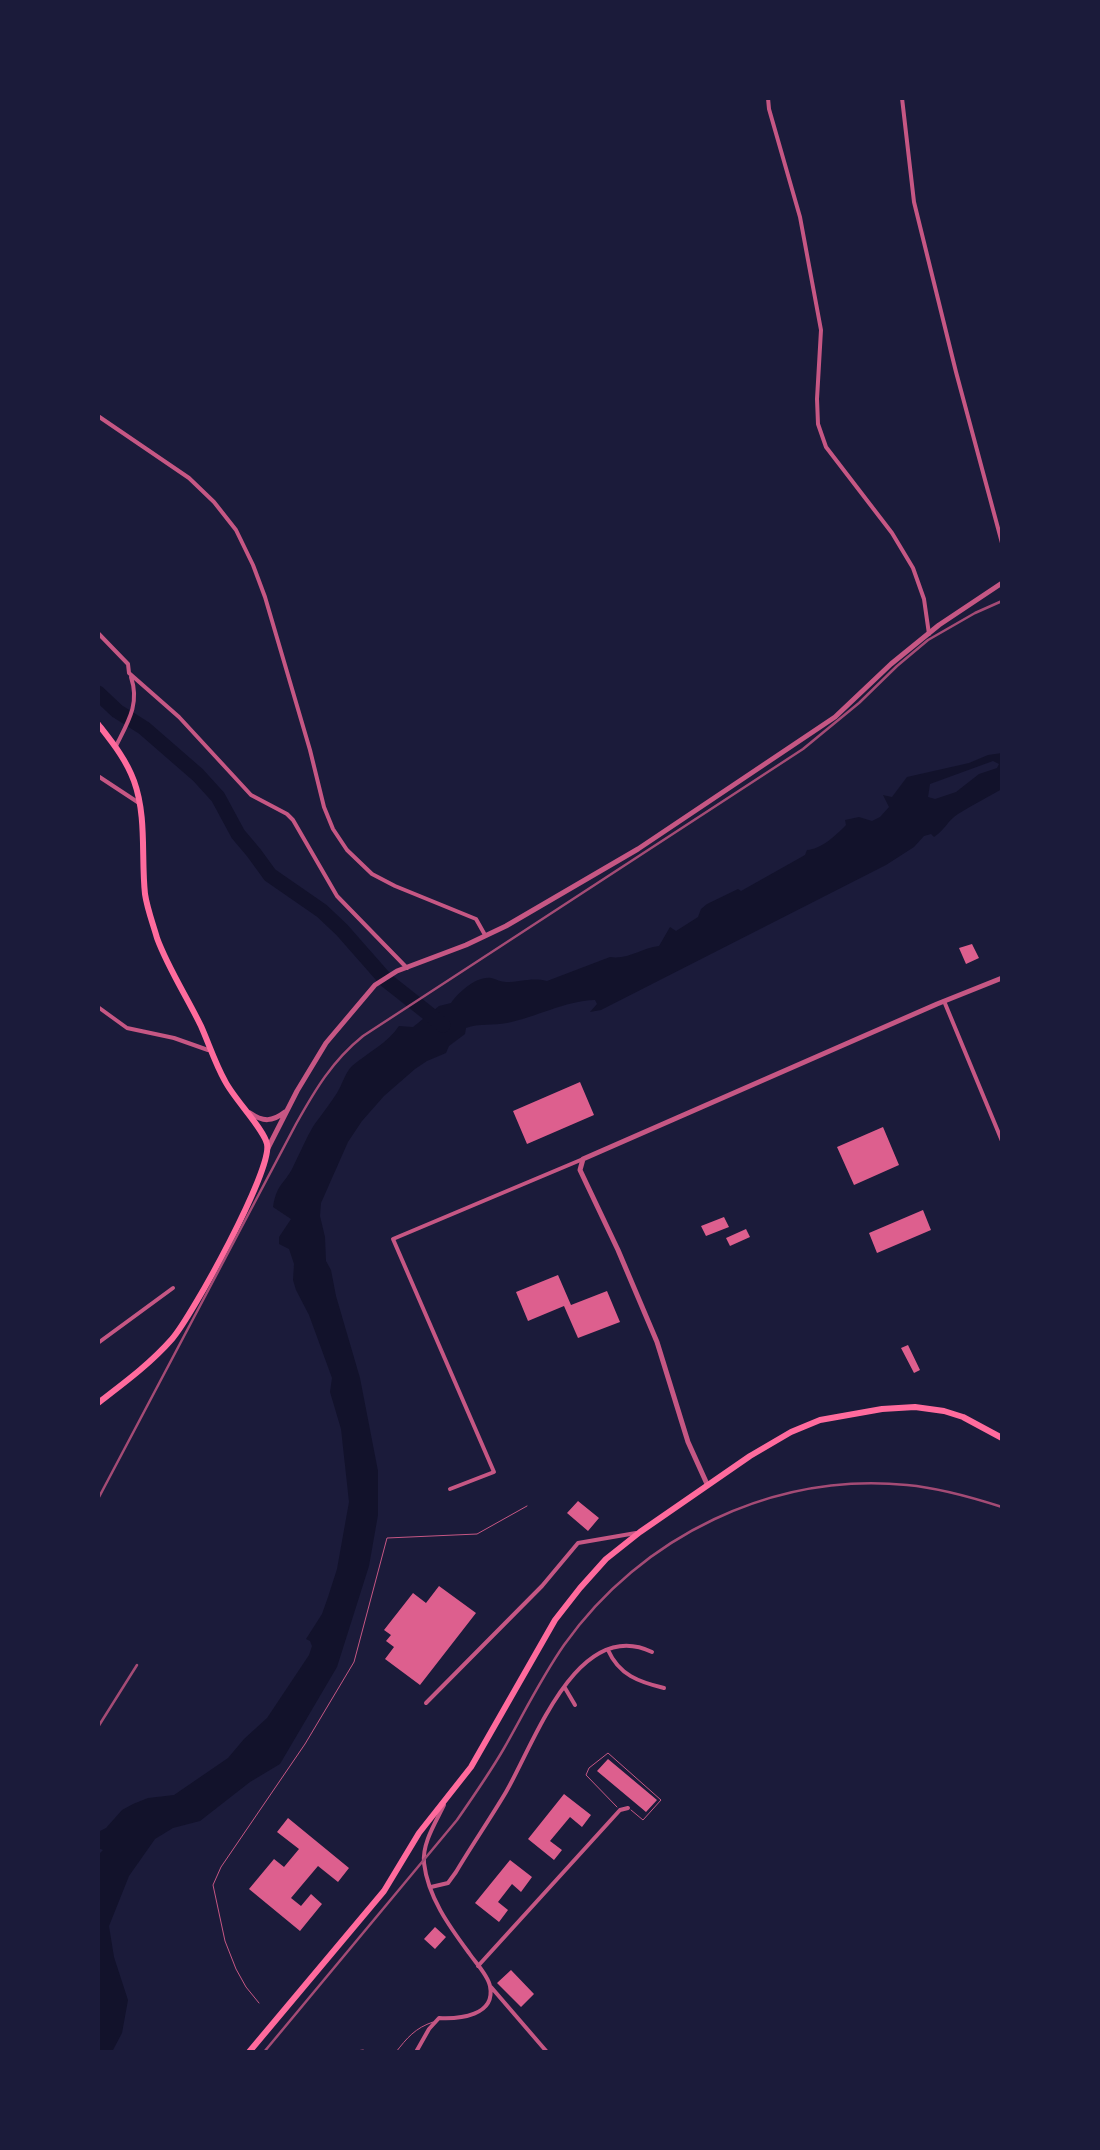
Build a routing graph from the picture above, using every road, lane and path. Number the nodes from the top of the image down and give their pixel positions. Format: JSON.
{"nodes":[{"id":1,"x":768,"y":98,"type":"edge"},
{"id":2,"x":902,"y":98,"type":"edge"},
{"id":3,"x":98,"y":416,"type":"edge"},
{"id":4,"x":1002,"y":544,"type":"edge"},
{"id":5,"x":1001,"y":586,"type":"edge"},
{"id":6,"x":98,"y":633,"type":"edge"},
{"id":7,"x":930,"y":634,"type":"junction"},
{"id":8,"x":129,"y":673,"type":"junction"},
{"id":9,"x":98,"y":724,"type":"edge"},
{"id":10,"x":116,"y":746,"type":"junction"},
{"id":11,"x":98,"y":776,"type":"edge"},
{"id":12,"x":139,"y":803,"type":"junction"},
{"id":13,"x":485,"y":936,"type":"junction"},
{"id":14,"x":407,"y":968,"type":"junction"},
{"id":15,"x":1002,"y":978,"type":"edge"},
{"id":16,"x":944,"y":1001,"type":"junction"},
{"id":17,"x":98,"y":1008,"type":"edge"},
{"id":18,"x":210,"y":1051,"type":"junction"},
{"id":19,"x":242,"y":1108,"type":"junction"},
{"id":20,"x":287,"y":1111,"type":"junction"},
{"id":21,"x":1002,"y":1141,"type":"edge"},
{"id":22,"x":268,"y":1148,"type":"junction"},
{"id":23,"x":583,"y":1159,"type":"junction"},
{"id":24,"x":173,"y":1288,"type":"dead end"},
{"id":25,"x":98,"y":1343,"type":"edge"},
{"id":26,"x":98,"y":1403,"type":"edge"},
{"id":27,"x":1002,"y":1438,"type":"edge"},
{"id":28,"x":708,"y":1484,"type":"junction"},
{"id":29,"x":450,"y":1490,"type":"dead end"},
{"id":30,"x":527,"y":1506,"type":"dead end"},
{"id":31,"x":640,"y":1532,"type":"junction"},
{"id":32,"x":608,"y":1650,"type":"junction"},
{"id":33,"x":652,"y":1652,"type":"dead end"},
{"id":34,"x":565,"y":1688,"type":"junction"},
{"id":35,"x":664,"y":1688,"type":"dead end"},
{"id":36,"x":426,"y":1703,"type":"dead end"},
{"id":37,"x":576,"y":1704,"type":"dead end"},
{"id":38,"x":446,"y":1800,"type":"junction"},
{"id":39,"x":628,"y":1808,"type":"joint"},
{"id":40,"x":620,"y":1810,"type":"junction"},
{"id":41,"x":431,"y":1887,"type":"junction"},
{"id":42,"x":478,"y":1966,"type":"junction"},
{"id":43,"x":490,"y":1986,"type":"junction"},
{"id":44,"x":259,"y":2003,"type":"dead end"},
{"id":45,"x":436,"y":2022,"type":"junction"},
{"id":46,"x":249,"y":2052,"type":"edge"},
{"id":47,"x":349,"y":2052,"type":"edge"},
{"id":48,"x":369,"y":2052,"type":"edge"},
{"id":49,"x":396,"y":2052,"type":"edge"},
{"id":50,"x":416,"y":2052,"type":"edge"},
{"id":51,"x":546,"y":2052,"type":"edge"}],
"edges":[{"from":1,"to":7,"type":"street"},
{"from":2,"to":4,"type":"street"},
{"from":3,"to":13,"type":"street"},
{"from":5,"to":7,"type":"street"},
{"from":6,"to":8,"type":"street"},
{"from":7,"to":13,"type":"street"},
{"from":8,"to":10,"type":"street"},
{"from":8,"to":14,"type":"street"},
{"from":9,"to":10,"type":"main road"},
{"from":10,"to":12,"type":"main road"},
{"from":11,"to":12,"type":"street"},
{"from":12,"to":18,"type":"main road"},
{"from":13,"to":14,"type":"street"},
{"from":14,"to":20,"type":"street"},
{"from":15,"to":16,"type":"street"},
{"from":16,"to":21,"type":"street"},
{"from":16,"to":23,"type":"street"},
{"from":17,"to":18,"type":"street"},
{"from":18,"to":19,"type":"main road"},
{"from":19,"to":20,"type":"street"},
{"from":19,"to":22,"type":"main road"},
{"from":20,"to":22,"type":"street"},
{"from":22,"to":26,"type":"main road"},
{"from":23,"to":28,"type":"street"},
{"from":23,"to":29,"type":"street"},
{"from":24,"to":25,"type":"street"},
{"from":27,"to":28,"type":"main road"},
{"from":28,"to":31,"type":"main road"},
{"from":30,"to":44,"type":"lane"},
{"from":31,"to":36,"type":"street"},
{"from":31,"to":38,"type":"main road"},
{"from":32,"to":33,"type":"street"},
{"from":32,"to":34,"type":"street"},
{"from":32,"to":35,"type":"street"},
{"from":34,"to":37,"type":"street"},
{"from":34,"to":41,"type":"street"},
{"from":38,"to":41,"type":"street"},
{"from":38,"to":46,"type":"main road"},
{"from":39,"to":40,"type":"street"},
{"from":39,"to":40,"type":"lane"},
{"from":40,"to":42,"type":"street"},
{"from":41,"to":42,"type":"street"},
{"from":42,"to":43,"type":"street"},
{"from":43,"to":45,"type":"street"},
{"from":43,"to":51,"type":"street"},
{"from":45,"to":49,"type":"lane"},
{"from":45,"to":50,"type":"street"},
{"from":47,"to":48,"type":"lane"}]}
